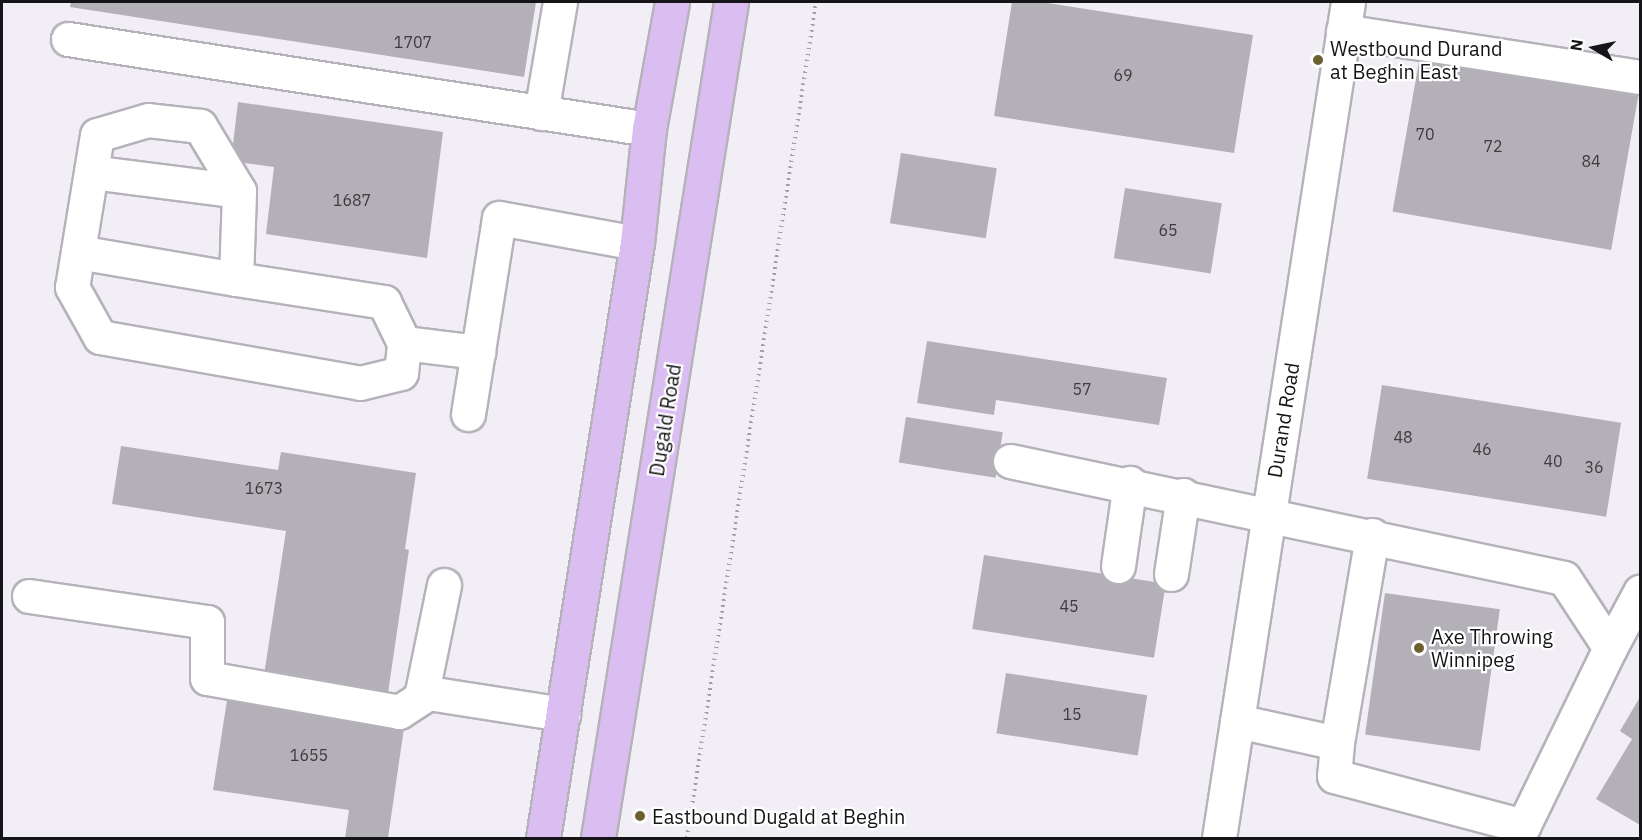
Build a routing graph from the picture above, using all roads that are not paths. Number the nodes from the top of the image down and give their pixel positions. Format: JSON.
{"nodes":[{"id":1,"x":560,"y":2,"type":"edge"},
{"id":2,"x":672,"y":2,"type":"edge"},
{"id":3,"x":731,"y":2,"type":"edge"},
{"id":4,"x":1345,"y":16,"type":"edge"},
{"id":5,"x":68,"y":39,"type":"dead end"},
{"id":6,"x":1641,"y":77,"type":"edge"},
{"id":7,"x":541,"y":113,"type":"junction"},
{"id":8,"x":649,"y":129,"type":"junction"},
{"id":9,"x":91,"y":172,"type":"junction"},
{"id":10,"x":239,"y":191,"type":"junction"},
{"id":11,"x":637,"y":243,"type":"junction"},
{"id":12,"x":78,"y":252,"type":"junction"},
{"id":13,"x":236,"y":279,"type":"junction"},
{"id":14,"x":404,"y":343,"type":"junction"},
{"id":15,"x":478,"y":352,"type":"junction"},
{"id":16,"x":468,"y":414,"type":"dead end"},
{"id":17,"x":1010,"y":461,"type":"dead end"},
{"id":18,"x":1130,"y":483,"type":"junction"},
{"id":19,"x":1183,"y":495,"type":"junction"},
{"id":20,"x":1269,"y":513,"type":"junction"},
{"id":21,"x":1372,"y":535,"type":"junction"},
{"id":22,"x":1118,"y":566,"type":"dead end"},
{"id":23,"x":1171,"y":574,"type":"dead end"},
{"id":24,"x":444,"y":585,"type":"dead end"},
{"id":25,"x":1641,"y":592,"type":"edge"},
{"id":26,"x":29,"y":596,"type":"dead end"},
{"id":27,"x":1610,"y":648,"type":"junction"},
{"id":28,"x":428,"y":693,"type":"junction"},
{"id":29,"x":562,"y":714,"type":"junction"},
{"id":30,"x":1237,"y":721,"type":"junction"},
{"id":31,"x":1336,"y":743,"type":"junction"},
{"id":32,"x":548,"y":805,"type":"junction"},
{"id":33,"x":1519,"y":832,"type":"edge"},
{"id":34,"x":532,"y":838,"type":"edge"},
{"id":35,"x":543,"y":838,"type":"edge"},
{"id":36,"x":598,"y":838,"type":"edge"},
{"id":37,"x":1219,"y":838,"type":"edge"}],
"edges":[{"from":1,"to":7,"type":"street"},
{"from":2,"to":8,"type":"main road"},
{"from":3,"to":36,"type":"main road","name":"Dugald Road"},
{"from":4,"to":6,"type":"street"},
{"from":4,"to":20,"type":"street","name":"Durand Road"},
{"from":5,"to":7,"type":"street"},
{"from":7,"to":8,"type":"street"},
{"from":8,"to":11,"type":"main road"},
{"from":9,"to":10,"type":"street"},
{"from":9,"to":10,"type":"street"},
{"from":9,"to":12,"type":"street"},
{"from":10,"to":13,"type":"street"},
{"from":11,"to":15,"type":"street"},
{"from":11,"to":29,"type":"main road"},
{"from":12,"to":13,"type":"street"},
{"from":12,"to":14,"type":"street"},
{"from":13,"to":14,"type":"street"},
{"from":14,"to":15,"type":"street"},
{"from":15,"to":16,"type":"street"},
{"from":17,"to":18,"type":"street"},
{"from":18,"to":19,"type":"street"},
{"from":18,"to":22,"type":"street"},
{"from":19,"to":20,"type":"street"},
{"from":19,"to":23,"type":"street"},
{"from":20,"to":21,"type":"street"},
{"from":20,"to":30,"type":"street","name":"Durand Road"},
{"from":21,"to":27,"type":"street"},
{"from":21,"to":31,"type":"street"},
{"from":24,"to":28,"type":"street"},
{"from":25,"to":27,"type":"street"},
{"from":26,"to":28,"type":"street"},
{"from":27,"to":33,"type":"street"},
{"from":28,"to":29,"type":"street"},
{"from":29,"to":32,"type":"main road"},
{"from":30,"to":31,"type":"street"},
{"from":30,"to":37,"type":"street","name":"Durand Road"},
{"from":31,"to":33,"type":"street"},
{"from":32,"to":34,"type":"main road"},
{"from":32,"to":35,"type":"main road"}]}
